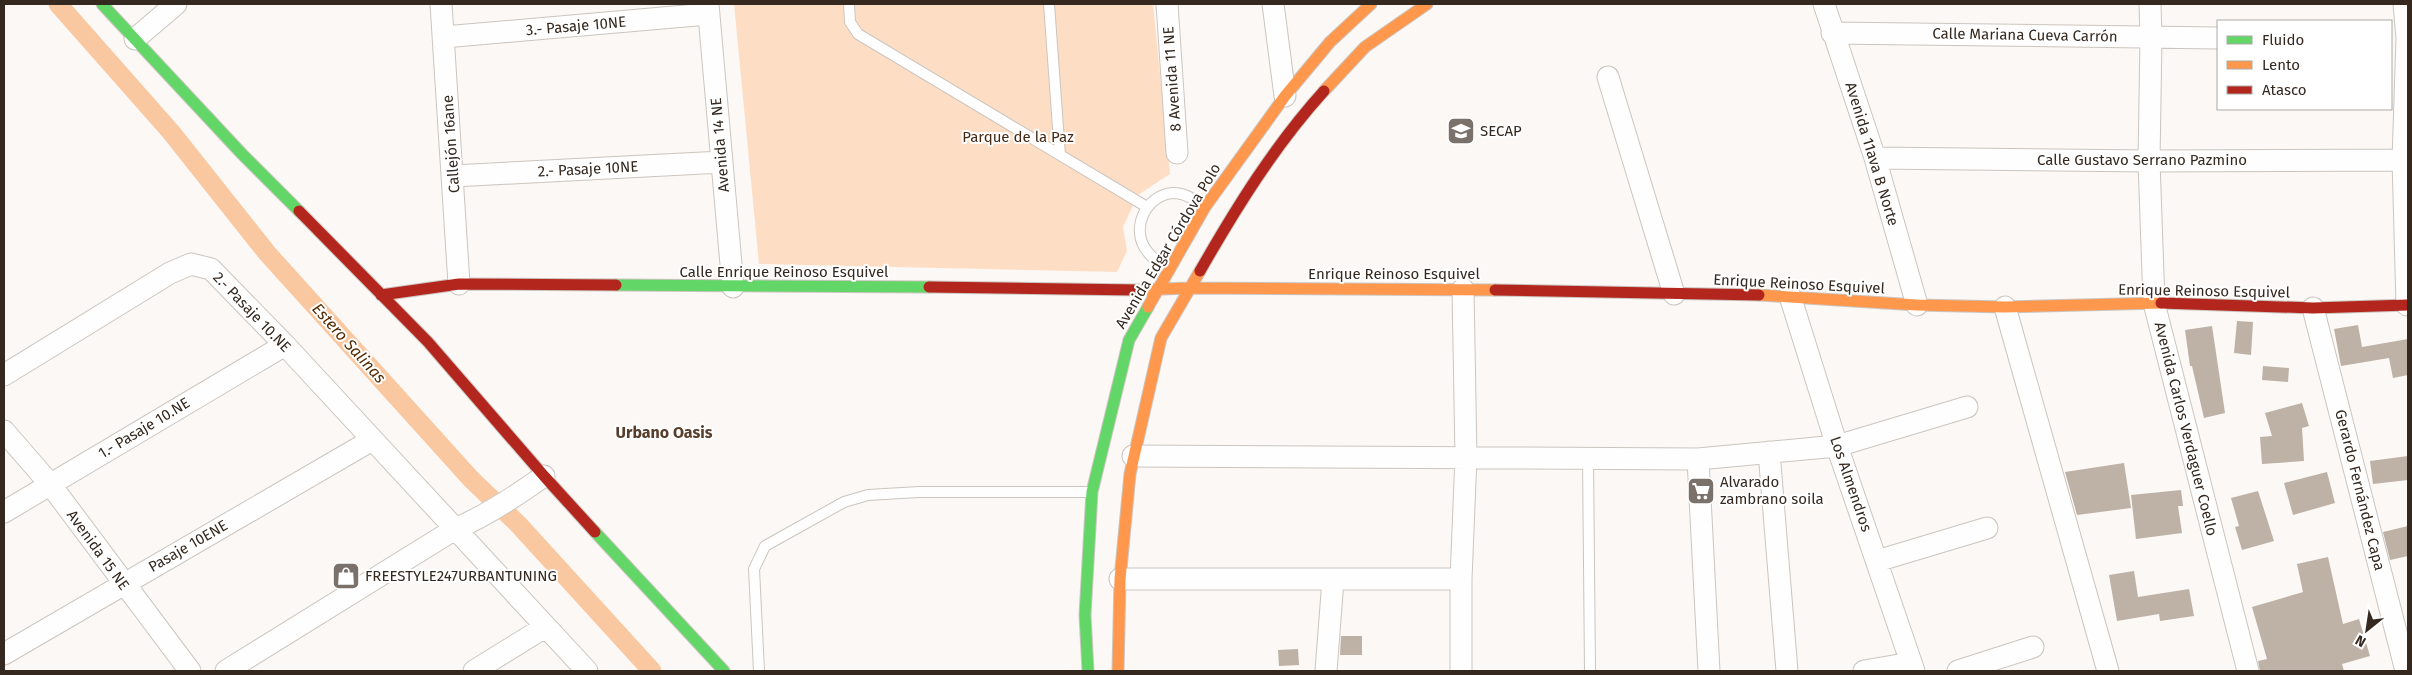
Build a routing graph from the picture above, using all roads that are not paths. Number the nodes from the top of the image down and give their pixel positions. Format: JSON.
{"nodes":[{"id":1,"x":102,"y":4,"type":"edge"},
{"id":2,"x":176,"y":4,"type":"edge"},
{"id":3,"x":441,"y":4,"type":"edge"},
{"id":4,"x":849,"y":4,"type":"edge"},
{"id":5,"x":1049,"y":4,"type":"edge"},
{"id":6,"x":1167,"y":4,"type":"edge"},
{"id":7,"x":1273,"y":4,"type":"edge"},
{"id":8,"x":1371,"y":4,"type":"edge"},
{"id":9,"x":1427,"y":4,"type":"edge"},
{"id":10,"x":1824,"y":4,"type":"edge"},
{"id":11,"x":2150,"y":4,"type":"edge"},
{"id":12,"x":2404,"y":4,"type":"edge"},
{"id":13,"x":708,"y":9,"type":"edge"},
{"id":14,"x":1832,"y":33,"type":"junction"},
{"id":15,"x":2152,"y":37,"type":"junction"},
{"id":16,"x":135,"y":38,"type":"junction"},
{"id":17,"x":444,"y":38,"type":"junction"},
{"id":18,"x":2217,"y":38,"type":"edge"},
{"id":19,"x":2402,"y":38,"type":"edge"},
{"id":20,"x":1608,"y":77,"type":"dead end"},
{"id":21,"x":1285,"y":96,"type":"junction"},
{"id":22,"x":1177,"y":154,"type":"dead end"},
{"id":23,"x":1060,"y":155,"type":"junction"},
{"id":24,"x":1875,"y":158,"type":"junction"},
{"id":25,"x":2406,"y":160,"type":"edge"},
{"id":26,"x":2149,"y":161,"type":"junction"},
{"id":27,"x":722,"y":162,"type":"junction"},
{"id":28,"x":453,"y":176,"type":"junction"},
{"id":29,"x":1147,"y":207,"type":"junction"},
{"id":30,"x":1205,"y":207,"type":"junction"},
{"id":31,"x":1169,"y":270,"type":"junction"},
{"id":32,"x":460,"y":284,"type":"junction"},
{"id":33,"x":733,"y":287,"type":"junction"},
{"id":34,"x":1189,"y":288,"type":"junction"},
{"id":35,"x":1463,"y":289,"type":"junction"},
{"id":36,"x":1157,"y":291,"type":"junction"},
{"id":37,"x":1674,"y":294,"type":"junction"},
{"id":38,"x":381,"y":295,"type":"junction"},
{"id":39,"x":1790,"y":296,"type":"junction"},
{"id":40,"x":2154,"y":303,"type":"junction"},
{"id":41,"x":1917,"y":305,"type":"junction"},
{"id":42,"x":2408,"y":305,"type":"edge"},
{"id":43,"x":2004,"y":307,"type":"junction"},
{"id":44,"x":2313,"y":308,"type":"junction"},
{"id":45,"x":285,"y":345,"type":"junction"},
{"id":46,"x":4,"y":375,"type":"edge"},
{"id":47,"x":1967,"y":407,"type":"dead end"},
{"id":48,"x":4,"y":431,"type":"edge"},
{"id":49,"x":372,"y":440,"type":"junction"},
{"id":50,"x":1837,"y":446,"type":"junction"},
{"id":51,"x":1769,"y":452,"type":"junction"},
{"id":52,"x":1133,"y":456,"type":"junction"},
{"id":53,"x":1466,"y":458,"type":"junction"},
{"id":54,"x":1588,"y":458,"type":"junction"},
{"id":55,"x":1698,"y":459,"type":"junction"},
{"id":56,"x":544,"y":476,"type":"junction"},
{"id":57,"x":50,"y":484,"type":"junction"},
{"id":58,"x":1092,"y":492,"type":"junction"},
{"id":59,"x":4,"y":512,"type":"edge"},
{"id":60,"x":463,"y":526,"type":"junction"},
{"id":61,"x":1987,"y":528,"type":"dead end"},
{"id":62,"x":1877,"y":561,"type":"junction"},
{"id":63,"x":1120,"y":579,"type":"junction"},
{"id":64,"x":1461,"y":579,"type":"junction"},
{"id":65,"x":1333,"y":580,"type":"junction"},
{"id":66,"x":123,"y":584,"type":"junction"},
{"id":67,"x":545,"y":627,"type":"junction"},
{"id":68,"x":2033,"y":647,"type":"dead end"},
{"id":69,"x":4,"y":654,"type":"edge"},
{"id":70,"x":1912,"y":667,"type":"edge"},
{"id":71,"x":190,"y":671,"type":"edge"},
{"id":72,"x":226,"y":671,"type":"edge"},
{"id":73,"x":474,"y":671,"type":"edge"},
{"id":74,"x":587,"y":671,"type":"edge"},
{"id":75,"x":724,"y":671,"type":"edge"},
{"id":76,"x":759,"y":671,"type":"edge"},
{"id":77,"x":1088,"y":671,"type":"edge"},
{"id":78,"x":1118,"y":671,"type":"edge"},
{"id":79,"x":1326,"y":671,"type":"edge"},
{"id":80,"x":1461,"y":671,"type":"edge"},
{"id":81,"x":1590,"y":671,"type":"edge"},
{"id":82,"x":1709,"y":671,"type":"edge"},
{"id":83,"x":1787,"y":671,"type":"edge"},
{"id":84,"x":1864,"y":671,"type":"edge"},
{"id":85,"x":1958,"y":671,"type":"edge"},
{"id":86,"x":2108,"y":671,"type":"edge"},
{"id":87,"x":2248,"y":671,"type":"edge"},
{"id":88,"x":2406,"y":671,"type":"edge"}],
"edges":[{"from":1,"to":16,"type":"street"},
{"from":2,"to":16,"type":"street"},
{"from":3,"to":17,"type":"street","name":"Callejón 16ane"},
{"from":4,"to":23,"type":"lane"},
{"from":5,"to":23,"type":"lane"},
{"from":6,"to":22,"type":"street","name":"8 Avenida 11 NE"},
{"from":7,"to":21,"type":"street"},
{"from":8,"to":21,"type":"street","name":"Avenida Edgar Córdova Polo"},
{"from":9,"to":34,"type":"street"},
{"from":10,"to":14,"type":"street","name":"Avenida 11ava B Norte"},
{"from":11,"to":15,"type":"street","name":"Avenida Carlos Verdaguer Coello"},
{"from":12,"to":19,"type":"street"},
{"from":13,"to":17,"type":"street","name":"3.- Pasaje 10NE"},
{"from":13,"to":27,"type":"street","name":"Avenida 14 NE"},
{"from":14,"to":15,"type":"street","name":"Calle Mariana Cueva Carrón"},
{"from":14,"to":24,"type":"street","name":"Avenida 11ava B Norte"},
{"from":15,"to":18,"type":"street","name":"Calle Mariana Cueva Carrón"},
{"from":15,"to":26,"type":"street","name":"Avenida Carlos Verdaguer Coello"},
{"from":16,"to":38,"type":"street"},
{"from":17,"to":28,"type":"street","name":"Callejón 16ane"},
{"from":19,"to":25,"type":"street"},
{"from":20,"to":37,"type":"street"},
{"from":21,"to":30,"type":"street","name":"Avenida Edgar Córdova Polo"},
{"from":23,"to":29,"type":"lane"},
{"from":24,"to":26,"type":"street","name":"Calle Gustavo Serrano Pazmino"},
{"from":24,"to":41,"type":"street","name":"Avenida 11ava B Norte"},
{"from":25,"to":26,"type":"street","name":"Calle Gustavo Serrano Pazmino"},
{"from":25,"to":42,"type":"street"},
{"from":26,"to":40,"type":"street","name":"Avenida Carlos Verdaguer Coello"},
{"from":27,"to":28,"type":"street","name":"2.- Pasaje 10NE"},
{"from":27,"to":33,"type":"street","name":"Avenida 14 NE"},
{"from":28,"to":32,"type":"street","name":"Callejón 16ane"},
{"from":29,"to":30,"type":"lane"},
{"from":29,"to":31,"type":"lane"},
{"from":30,"to":31,"type":"street","name":"Avenida Edgar Córdova Polo"},
{"from":31,"to":36,"type":"street","name":"Avenida Edgar Córdova Polo"},
{"from":32,"to":33,"type":"street","name":"Calle Enrique Reinoso Esquivel"},
{"from":32,"to":38,"type":"street","name":"Calle Enrique Reinoso Esquivel"},
{"from":33,"to":36,"type":"street","name":"Calle Enrique Reinoso Esquivel"},
{"from":34,"to":35,"type":"street","name":"Enrique Reinoso Esquivel"},
{"from":34,"to":36,"type":"street","name":"Calle Enrique Reinoso Esquivel"},
{"from":34,"to":52,"type":"street"},
{"from":35,"to":37,"type":"street","name":"Enrique Reinoso Esquivel"},
{"from":35,"to":53,"type":"street"},
{"from":36,"to":58,"type":"street","name":"Avenida Edgar Córdova Polo"},
{"from":37,"to":39,"type":"street","name":"Enrique Reinoso Esquivel"},
{"from":38,"to":56,"type":"street"},
{"from":39,"to":41,"type":"street","name":"Enrique Reinoso Esquivel"},
{"from":39,"to":50,"type":"street","name":"Los Almendros"},
{"from":40,"to":43,"type":"street","name":"Enrique Reinoso Esquivel"},
{"from":40,"to":44,"type":"street","name":"Enrique Reinoso Esquivel"},
{"from":40,"to":87,"type":"street","name":"Avenida Carlos Verdaguer Coello"},
{"from":41,"to":43,"type":"street","name":"Enrique Reinoso Esquivel"},
{"from":42,"to":44,"type":"street","name":"Enrique Reinoso Esquivel"},
{"from":43,"to":86,"type":"street"},
{"from":44,"to":88,"type":"street","name":"Gerardo Fernández Capa"},
{"from":45,"to":46,"type":"street","name":"2.- Pasaje 10.NE"},
{"from":45,"to":49,"type":"street","name":"2.- Pasaje 10.NE"},
{"from":45,"to":57,"type":"street","name":"1.- Pasaje 10.NE"},
{"from":47,"to":50,"type":"street"},
{"from":48,"to":57,"type":"street","name":"Avenida 15 NE"},
{"from":49,"to":60,"type":"street","name":"2.- Pasaje 10.NE"},
{"from":49,"to":66,"type":"street","name":"Pasaje 10ENE"},
{"from":50,"to":51,"type":"street"},
{"from":50,"to":62,"type":"street","name":"Los Almendros"},
{"from":51,"to":55,"type":"street"},
{"from":51,"to":83,"type":"street"},
{"from":52,"to":53,"type":"street"},
{"from":52,"to":63,"type":"street"},
{"from":53,"to":54,"type":"street"},
{"from":53,"to":64,"type":"street"},
{"from":54,"to":55,"type":"street"},
{"from":54,"to":81,"type":"lane"},
{"from":55,"to":82,"type":"street"},
{"from":56,"to":60,"type":"street"},
{"from":56,"to":75,"type":"street"},
{"from":57,"to":59,"type":"street","name":"1.- Pasaje 10.NE"},
{"from":57,"to":66,"type":"street","name":"Avenida 15 NE"},
{"from":58,"to":76,"type":"lane"},
{"from":58,"to":77,"type":"street","name":"Avenida Edgar Córdova Polo"},
{"from":60,"to":67,"type":"street","name":"2.- Pasaje 10.NE"},
{"from":60,"to":72,"type":"street"},
{"from":61,"to":62,"type":"street"},
{"from":62,"to":70,"type":"street","name":"Los Almendros"},
{"from":63,"to":65,"type":"street"},
{"from":63,"to":78,"type":"street"},
{"from":64,"to":65,"type":"street"},
{"from":64,"to":80,"type":"street"},
{"from":65,"to":79,"type":"street"},
{"from":66,"to":69,"type":"street","name":"Pasaje 10ENE"},
{"from":66,"to":71,"type":"street","name":"Avenida 15 NE"},
{"from":67,"to":73,"type":"street"},
{"from":67,"to":74,"type":"street","name":"2.- Pasaje 10.NE"},
{"from":68,"to":85,"type":"street"},
{"from":70,"to":84,"type":"street"}]}
